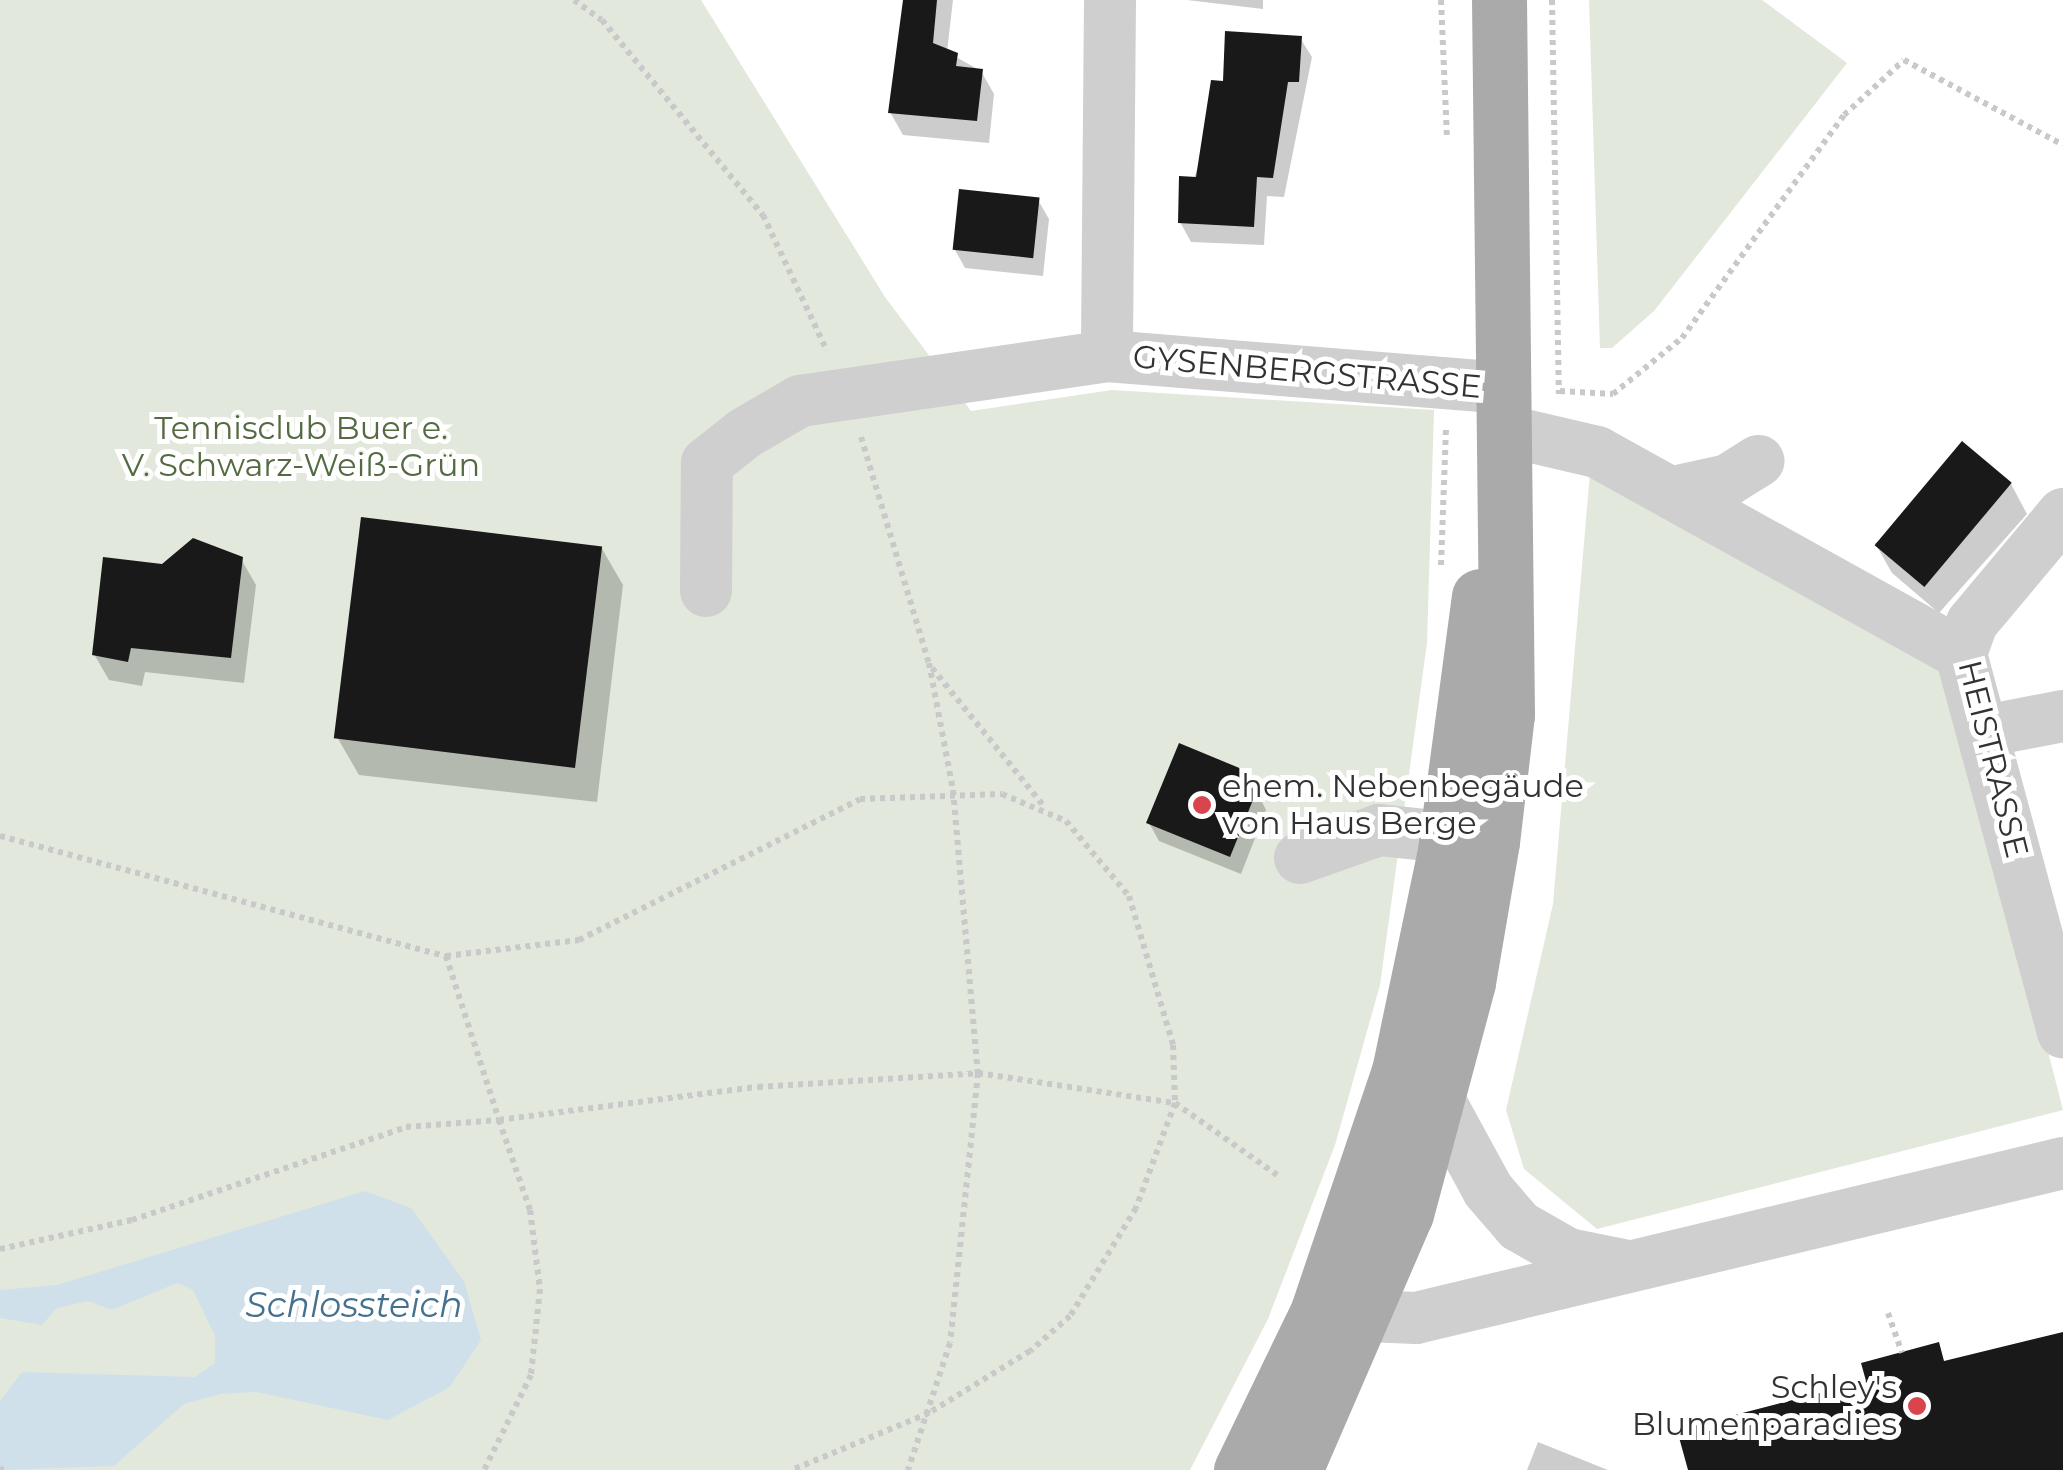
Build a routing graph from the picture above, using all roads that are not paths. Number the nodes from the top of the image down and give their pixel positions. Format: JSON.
{"nodes":[{"id":1,"x":1110,"y":0,"type":"edge"},
{"id":2,"x":1500,"y":0,"type":"edge"},
{"id":3,"x":1107,"y":356,"type":"junction"},
{"id":4,"x":1504,"y":409,"type":"junction"},
{"id":5,"x":1759,"y":461,"type":"dead end"},
{"id":6,"x":1674,"y":492,"type":"junction"},
{"id":7,"x":2063,"y":514,"type":"edge"},
{"id":8,"x":706,"y":591,"type":"dead end"},
{"id":9,"x":1961,"y":654,"type":"junction"},
{"id":10,"x":2063,"y":716,"type":"edge"},
{"id":11,"x":1986,"y":732,"type":"junction"},
{"id":12,"x":1470,"y":840,"type":"junction"},
{"id":13,"x":1300,"y":858,"type":"dead end"},
{"id":14,"x":2063,"y":1033,"type":"edge"},
{"id":15,"x":1439,"y":1100,"type":"junction"},
{"id":16,"x":2063,"y":1163,"type":"edge"},
{"id":17,"x":1629,"y":1266,"type":"junction"},
{"id":18,"x":1340,"y":1317,"type":"junction"},
{"id":19,"x":1241,"y":1470,"type":"edge"},
{"id":20,"x":1295,"y":1470,"type":"edge"}],
"edges":[{"from":1,"to":3,"type":"street","name":"GYSENBERGSTRASSE"},
{"from":2,"to":4,"type":"main road"},
{"from":3,"to":4,"type":"street","name":"GYSENBERGSTRASSE"},
{"from":3,"to":8,"type":"street"},
{"from":4,"to":6,"type":"street","name":"GYSENBERGSTRASSE"},
{"from":4,"to":12,"type":"main road"},
{"from":5,"to":6,"type":"street"},
{"from":6,"to":9,"type":"street","name":"GYSENBERGSTRASSE"},
{"from":7,"to":9,"type":"street","name":"HEISTRASSE"},
{"from":9,"to":11,"type":"street","name":"HEISTRASSE"},
{"from":10,"to":11,"type":"street"},
{"from":11,"to":14,"type":"street","name":"HEISTRASSE"},
{"from":12,"to":13,"type":"street"},
{"from":12,"to":15,"type":"main road"},
{"from":12,"to":18,"type":"main road"},
{"from":15,"to":17,"type":"street"},
{"from":15,"to":18,"type":"main road"},
{"from":16,"to":17,"type":"street"},
{"from":17,"to":18,"type":"street"},
{"from":18,"to":19,"type":"main road"},
{"from":18,"to":20,"type":"main road"}]}
